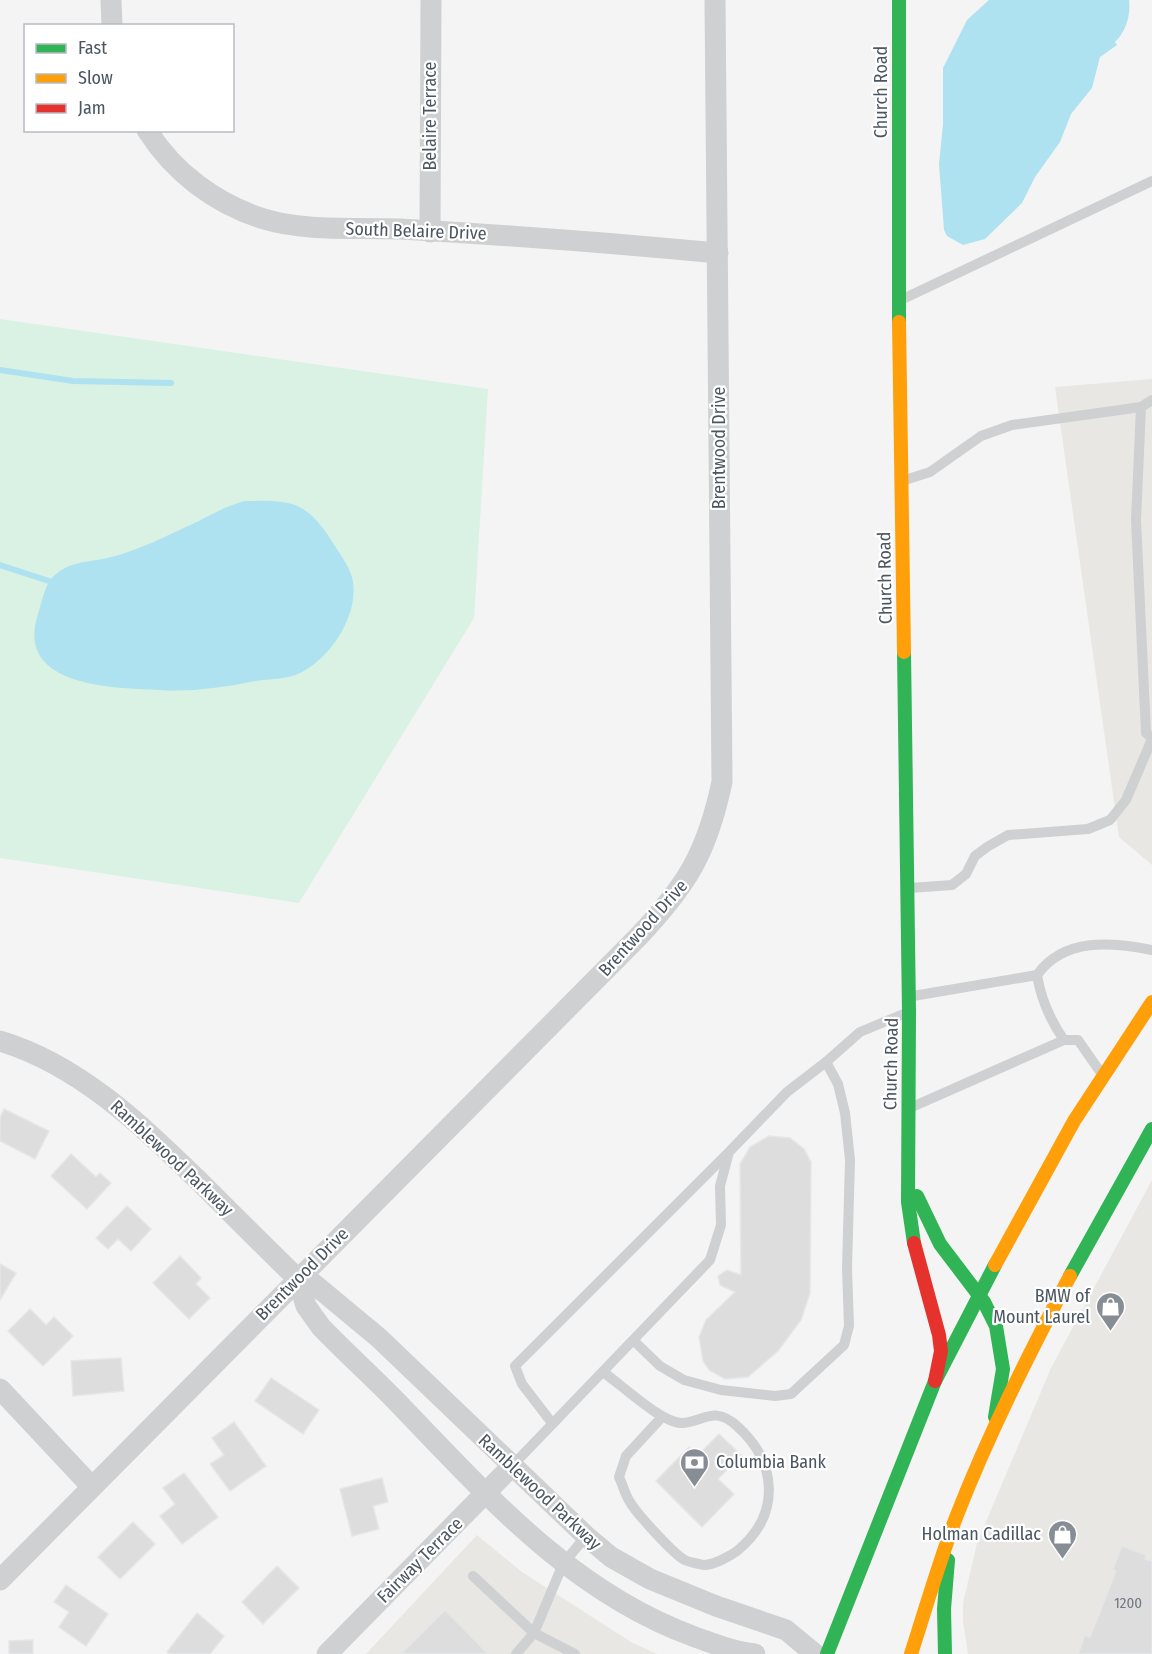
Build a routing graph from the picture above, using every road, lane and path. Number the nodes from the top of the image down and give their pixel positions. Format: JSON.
{"nodes":[{"id":1,"x":111,"y":0,"type":"edge"},
{"id":2,"x":431,"y":0,"type":"edge"},
{"id":3,"x":716,"y":0,"type":"edge"},
{"id":4,"x":899,"y":0,"type":"edge"},
{"id":5,"x":112,"y":24,"type":"edge"},
{"id":6,"x":148,"y":132,"type":"edge"},
{"id":7,"x":1152,"y":181,"type":"edge"},
{"id":8,"x":430,"y":232,"type":"junction"},
{"id":9,"x":718,"y":253,"type":"junction"},
{"id":10,"x":899,"y":300,"type":"junction"},
{"id":11,"x":1152,"y":400,"type":"edge"},
{"id":12,"x":1141,"y":407,"type":"junction"},
{"id":13,"x":902,"y":481,"type":"junction"},
{"id":14,"x":1152,"y":739,"type":"edge"},
{"id":15,"x":908,"y":888,"type":"junction"},
{"id":16,"x":1152,"y":950,"type":"edge"},
{"id":17,"x":1037,"y":975,"type":"junction"},
{"id":18,"x":909,"y":997,"type":"junction"},
{"id":19,"x":1152,"y":1002,"type":"edge"},
{"id":20,"x":909,"y":1012,"type":"junction"},
{"id":21,"x":1064,"y":1040,"type":"junction"},
{"id":22,"x":0,"y":1041,"type":"edge"},
{"id":23,"x":826,"y":1062,"type":"junction"},
{"id":24,"x":1103,"y":1076,"type":"junction"},
{"id":25,"x":908,"y":1109,"type":"junction"},
{"id":26,"x":1152,"y":1129,"type":"edge"},
{"id":27,"x":729,"y":1152,"type":"junction"},
{"id":28,"x":908,"y":1156,"type":"junction"},
{"id":29,"x":298,"y":1279,"type":"junction"},
{"id":30,"x":980,"y":1294,"type":"junction"},
{"id":31,"x":633,"y":1340,"type":"junction"},
{"id":32,"x":603,"y":1372,"type":"junction"},
{"id":33,"x":935,"y":1381,"type":"junction"},
{"id":34,"x":0,"y":1389,"type":"edge"},
{"id":35,"x":661,"y":1418,"type":"junction"},
{"id":36,"x":552,"y":1423,"type":"junction"},
{"id":37,"x":992,"y":1433,"type":"junction"},
{"id":38,"x":512,"y":1466,"type":"junction"},
{"id":39,"x":92,"y":1487,"type":"junction"},
{"id":40,"x":485,"y":1494,"type":"junction"},
{"id":41,"x":952,"y":1529,"type":"junction"},
{"id":42,"x":586,"y":1536,"type":"junction"},
{"id":43,"x":563,"y":1564,"type":"junction"},
{"id":44,"x":472,"y":1576,"type":"dead end"},
{"id":45,"x":0,"y":1580,"type":"edge"},
{"id":46,"x":534,"y":1633,"type":"junction"},
{"id":47,"x":327,"y":1654,"type":"edge"},
{"id":48,"x":516,"y":1654,"type":"edge"},
{"id":49,"x":575,"y":1654,"type":"edge"},
{"id":50,"x":755,"y":1654,"type":"edge"},
{"id":51,"x":815,"y":1654,"type":"edge"},
{"id":52,"x":827,"y":1654,"type":"edge"},
{"id":53,"x":911,"y":1654,"type":"edge"},
{"id":54,"x":945,"y":1654,"type":"edge"}],
"edges":[{"from":1,"to":5,"type":"street"},
{"from":2,"to":8,"type":"street","name":"Belaire Terrace"},
{"from":3,"to":9,"type":"street","name":"Brentwood Drive"},
{"from":4,"to":10,"type":"main road","name":"Church Road"},
{"from":6,"to":8,"type":"street","name":"South Belaire Drive"},
{"from":7,"to":10,"type":"lane"},
{"from":8,"to":9,"type":"street","name":"South Belaire Drive"},
{"from":9,"to":29,"type":"street","name":"Brentwood Drive"},
{"from":10,"to":13,"type":"main road","name":"Church Road"},
{"from":11,"to":12,"type":"lane"},
{"from":12,"to":13,"type":"lane"},
{"from":12,"to":14,"type":"lane"},
{"from":13,"to":15,"type":"main road","name":"Church Road"},
{"from":14,"to":15,"type":"lane"},
{"from":15,"to":18,"type":"main road","name":"Church Road"},
{"from":16,"to":17,"type":"lane"},
{"from":17,"to":18,"type":"lane"},
{"from":17,"to":21,"type":"lane"},
{"from":18,"to":20,"type":"main road","name":"Church Road"},
{"from":19,"to":24,"type":"main road"},
{"from":20,"to":23,"type":"lane"},
{"from":20,"to":25,"type":"main road","name":"Church Road"},
{"from":21,"to":24,"type":"lane"},
{"from":21,"to":25,"type":"lane"},
{"from":22,"to":29,"type":"street","name":"Ramblewood Parkway"},
{"from":23,"to":27,"type":"lane"},
{"from":23,"to":31,"type":"lane"},
{"from":24,"to":30,"type":"main road"},
{"from":25,"to":28,"type":"main road","name":"Church Road"},
{"from":26,"to":37,"type":"main road"},
{"from":27,"to":31,"type":"lane"},
{"from":27,"to":36,"type":"lane"},
{"from":28,"to":30,"type":"main road","name":"Church Road"},
{"from":28,"to":33,"type":"main road","name":"Church Road"},
{"from":29,"to":38,"type":"street","name":"Ramblewood Parkway"},
{"from":29,"to":39,"type":"street","name":"Brentwood Drive"},
{"from":29,"to":40,"type":"street","name":"Ramblewood Parkway"},
{"from":30,"to":33,"type":"main road"},
{"from":30,"to":37,"type":"main road","name":"Church Road"},
{"from":31,"to":32,"type":"lane"},
{"from":32,"to":35,"type":"lane"},
{"from":32,"to":36,"type":"lane"},
{"from":33,"to":52,"type":"main road"},
{"from":34,"to":39,"type":"street"},
{"from":35,"to":35,"type":"lane"},
{"from":36,"to":38,"type":"lane"},
{"from":37,"to":41,"type":"main road"},
{"from":38,"to":40,"type":"street","name":"Fairway Terrace"},
{"from":38,"to":42,"type":"street","name":"Ramblewood Parkway"},
{"from":39,"to":45,"type":"street","name":"Brentwood Drive"},
{"from":40,"to":43,"type":"street","name":"Ramblewood Parkway"},
{"from":40,"to":47,"type":"street","name":"Fairway Terrace"},
{"from":41,"to":53,"type":"main road"},
{"from":41,"to":54,"type":"main road"},
{"from":42,"to":43,"type":"lane"},
{"from":42,"to":51,"type":"street","name":"Ramblewood Parkway"},
{"from":43,"to":46,"type":"lane"},
{"from":43,"to":50,"type":"street","name":"Ramblewood Parkway"},
{"from":44,"to":46,"type":"lane"},
{"from":46,"to":48,"type":"lane"},
{"from":46,"to":49,"type":"lane"}]}
